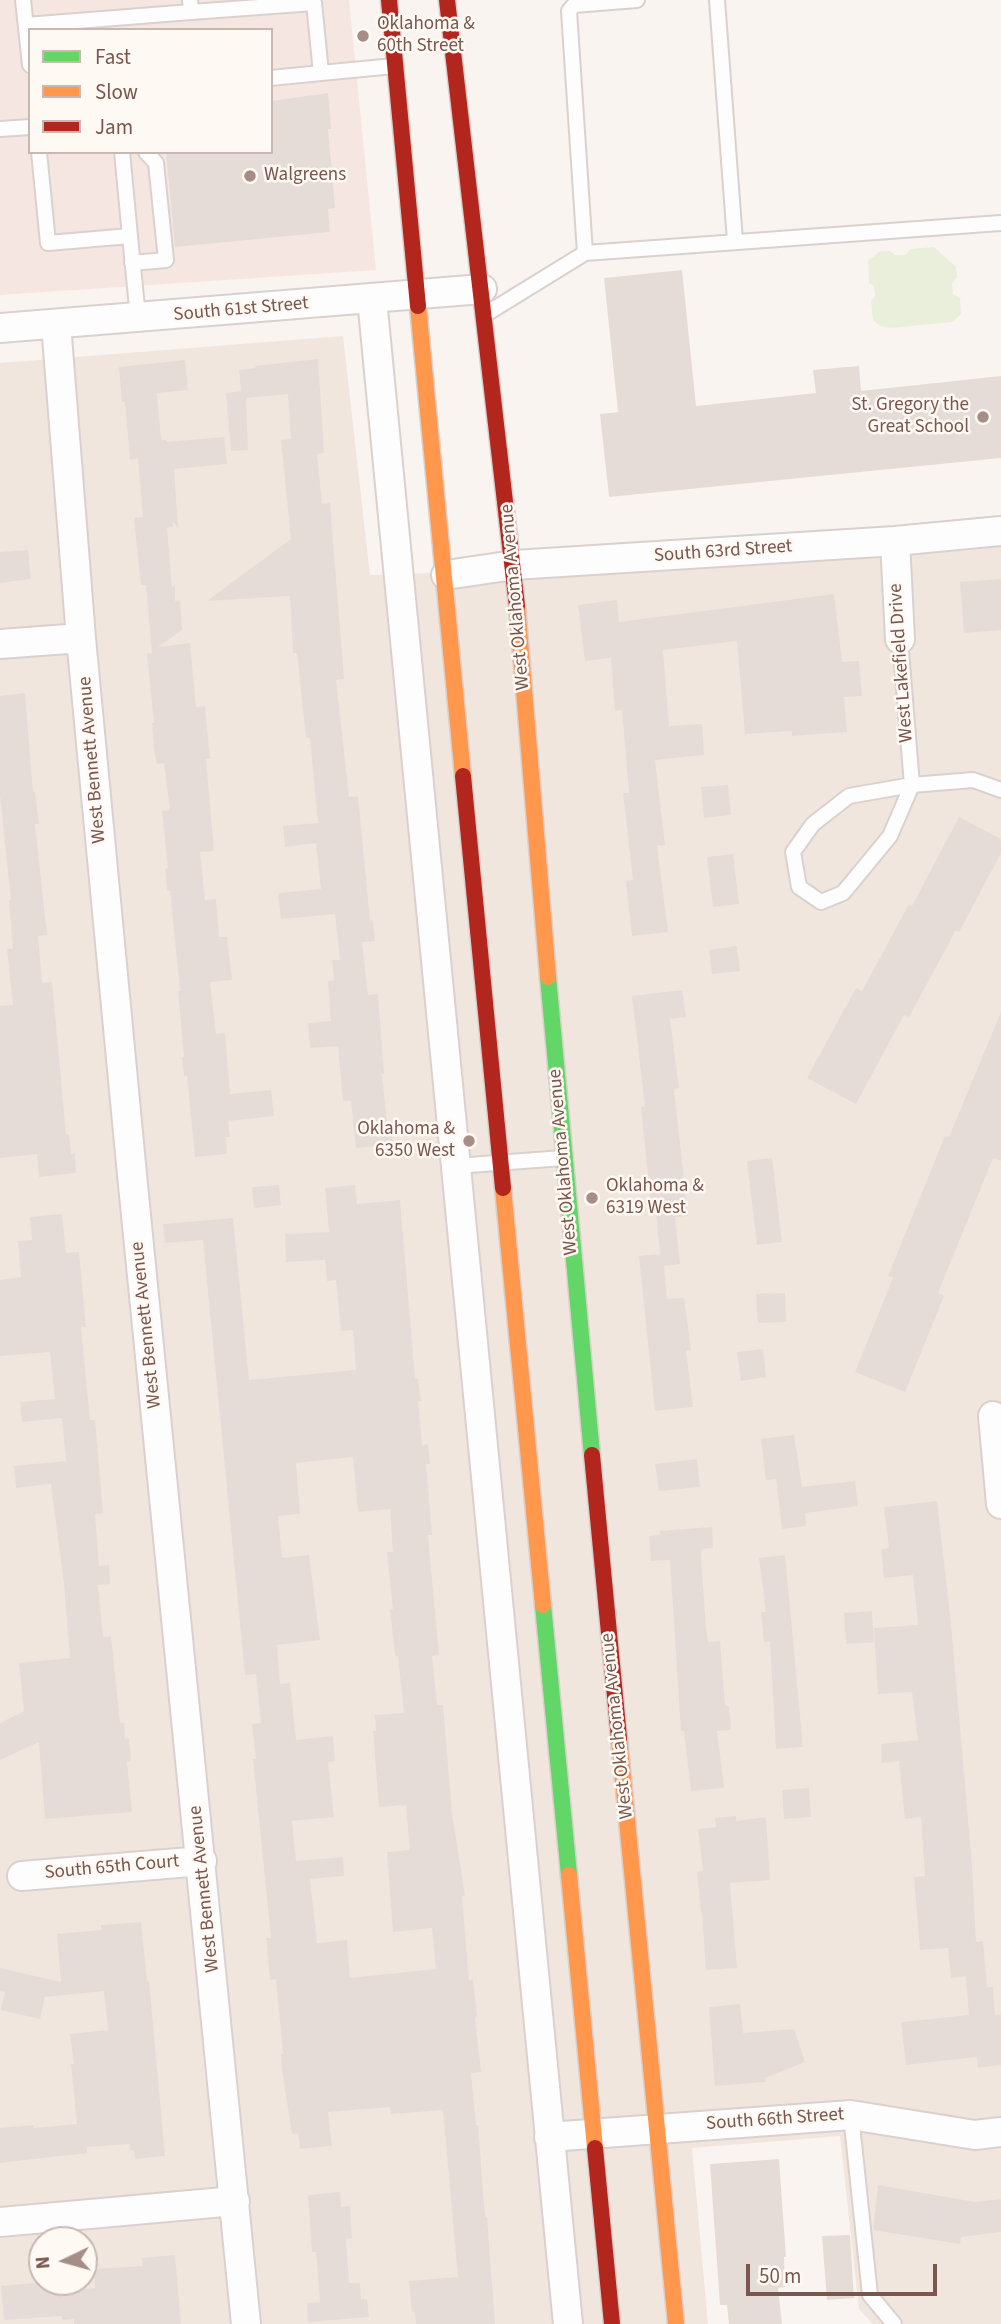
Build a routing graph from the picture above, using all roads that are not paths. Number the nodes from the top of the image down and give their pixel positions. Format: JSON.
{"nodes":[{"id":1,"x":23,"y":0,"type":"edge"},
{"id":2,"x":389,"y":0,"type":"edge"},
{"id":3,"x":447,"y":0,"type":"edge"},
{"id":4,"x":638,"y":0,"type":"edge"},
{"id":5,"x":717,"y":0,"type":"edge"},
{"id":6,"x":191,"y":6,"type":"edge"},
{"id":7,"x":26,"y":25,"type":"junction"},
{"id":8,"x":111,"y":25,"type":"edge"},
{"id":9,"x":28,"y":45,"type":"edge"},
{"id":10,"x":395,"y":66,"type":"junction"},
{"id":11,"x":320,"y":73,"type":"junction"},
{"id":12,"x":273,"y":78,"type":"edge"},
{"id":13,"x":28,"y":127,"type":"edge"},
{"id":14,"x":0,"y":129,"type":"edge"},
{"id":15,"x":39,"y":154,"type":"edge"},
{"id":16,"x":122,"y":154,"type":"edge"},
{"id":17,"x":148,"y":154,"type":"edge"},
{"id":18,"x":1001,"y":223,"type":"edge"},
{"id":19,"x":130,"y":236,"type":"junction"},
{"id":20,"x":736,"y":241,"type":"junction"},
{"id":21,"x":585,"y":253,"type":"junction"},
{"id":22,"x":132,"y":263,"type":"junction"},
{"id":23,"x":416,"y":296,"type":"junction"},
{"id":24,"x":372,"y":299,"type":"junction"},
{"id":25,"x":484,"y":302,"type":"junction"},
{"id":26,"x":138,"y":318,"type":"junction"},
{"id":27,"x":56,"y":324,"type":"junction"},
{"id":28,"x":0,"y":328,"type":"edge"},
{"id":29,"x":1001,"y":531,"type":"edge"},
{"id":30,"x":895,"y":541,"type":"junction"},
{"id":31,"x":514,"y":565,"type":"junction"},
{"id":32,"x":446,"y":575,"type":"junction"},
{"id":33,"x":81,"y":638,"type":"junction"},
{"id":34,"x":900,"y":639,"type":"joint"},
{"id":35,"x":0,"y":644,"type":"edge"},
{"id":36,"x":912,"y":785,"type":"junction"},
{"id":37,"x":1001,"y":790,"type":"edge"},
{"id":38,"x":563,"y":1158,"type":"junction"},
{"id":39,"x":501,"y":1164,"type":"junction"},
{"id":40,"x":456,"y":1166,"type":"junction"},
{"id":41,"x":997,"y":1415,"type":"edge"},
{"id":42,"x":1001,"y":1504,"type":"edge"},
{"id":43,"x":202,"y":1861,"type":"junction"},
{"id":44,"x":22,"y":1875,"type":"dead end"},
{"id":45,"x":851,"y":2115,"type":"junction"},
{"id":46,"x":657,"y":2128,"type":"junction"},
{"id":47,"x":1001,"y":2132,"type":"edge"},
{"id":48,"x":592,"y":2133,"type":"junction"},
{"id":49,"x":549,"y":2137,"type":"junction"},
{"id":50,"x":235,"y":2201,"type":"junction"},
{"id":51,"x":0,"y":2222,"type":"edge"},
{"id":52,"x":246,"y":2324,"type":"edge"},
{"id":53,"x":568,"y":2324,"type":"edge"},
{"id":54,"x":612,"y":2324,"type":"edge"},
{"id":55,"x":676,"y":2324,"type":"edge"},
{"id":56,"x":894,"y":2324,"type":"edge"}],
"edges":[{"from":1,"to":7,"type":"lane"},
{"from":2,"to":10,"type":"main road"},
{"from":3,"to":25,"type":"main road","name":"West Oklahoma Avenue"},
{"from":4,"to":21,"type":"lane"},
{"from":5,"to":20,"type":"lane"},
{"from":6,"to":8,"type":"lane"},
{"from":6,"to":11,"type":"lane"},
{"from":7,"to":8,"type":"lane"},
{"from":7,"to":9,"type":"lane"},
{"from":10,"to":11,"type":"lane"},
{"from":10,"to":23,"type":"main road"},
{"from":11,"to":12,"type":"lane"},
{"from":13,"to":14,"type":"lane"},
{"from":15,"to":19,"type":"lane"},
{"from":16,"to":19,"type":"lane"},
{"from":17,"to":22,"type":"lane"},
{"from":18,"to":20,"type":"lane"},
{"from":19,"to":22,"type":"lane"},
{"from":20,"to":21,"type":"lane"},
{"from":21,"to":25,"type":"lane"},
{"from":22,"to":26,"type":"lane"},
{"from":23,"to":24,"type":"street","name":"South 61st Street"},
{"from":23,"to":25,"type":"street","name":"South 61st Street"},
{"from":23,"to":32,"type":"main road"},
{"from":24,"to":26,"type":"street","name":"South 61st Street"},
{"from":24,"to":40,"type":"street"},
{"from":25,"to":31,"type":"main road","name":"West Oklahoma Avenue"},
{"from":26,"to":27,"type":"street","name":"South 61st Street"},
{"from":27,"to":28,"type":"street","name":"South 61st Street"},
{"from":27,"to":33,"type":"street","name":"West Bennett Avenue"},
{"from":29,"to":30,"type":"street","name":"South 63rd Street"},
{"from":30,"to":31,"type":"street","name":"South 63rd Street"},
{"from":30,"to":34,"type":"street","name":"West Lakefield Drive"},
{"from":31,"to":32,"type":"street","name":"South 63rd Street"},
{"from":31,"to":38,"type":"main road","name":"West Oklahoma Avenue"},
{"from":32,"to":39,"type":"main road"},
{"from":33,"to":35,"type":"street"},
{"from":33,"to":43,"type":"street","name":"West Bennett Avenue"},
{"from":34,"to":36,"type":"lane","name":"West Lakefield Drive"},
{"from":36,"to":36,"type":"lane"},
{"from":36,"to":37,"type":"lane"},
{"from":38,"to":39,"type":"lane"},
{"from":38,"to":46,"type":"main road","name":"West Oklahoma Avenue"},
{"from":39,"to":40,"type":"lane"},
{"from":39,"to":48,"type":"main road"},
{"from":40,"to":49,"type":"street"},
{"from":41,"to":42,"type":"street"},
{"from":43,"to":44,"type":"street","name":"South 65th Court"},
{"from":43,"to":50,"type":"street","name":"West Bennett Avenue"},
{"from":45,"to":46,"type":"street","name":"South 66th Street"},
{"from":45,"to":47,"type":"street","name":"South 66th Street"},
{"from":45,"to":56,"type":"lane"},
{"from":46,"to":48,"type":"street","name":"South 66th Street"},
{"from":46,"to":55,"type":"main road","name":"West Oklahoma Avenue"},
{"from":48,"to":49,"type":"street","name":"South 66th Street"},
{"from":48,"to":54,"type":"main road"},
{"from":49,"to":53,"type":"street"},
{"from":50,"to":51,"type":"street"},
{"from":50,"to":52,"type":"street","name":"West Bennett Avenue"}]}
